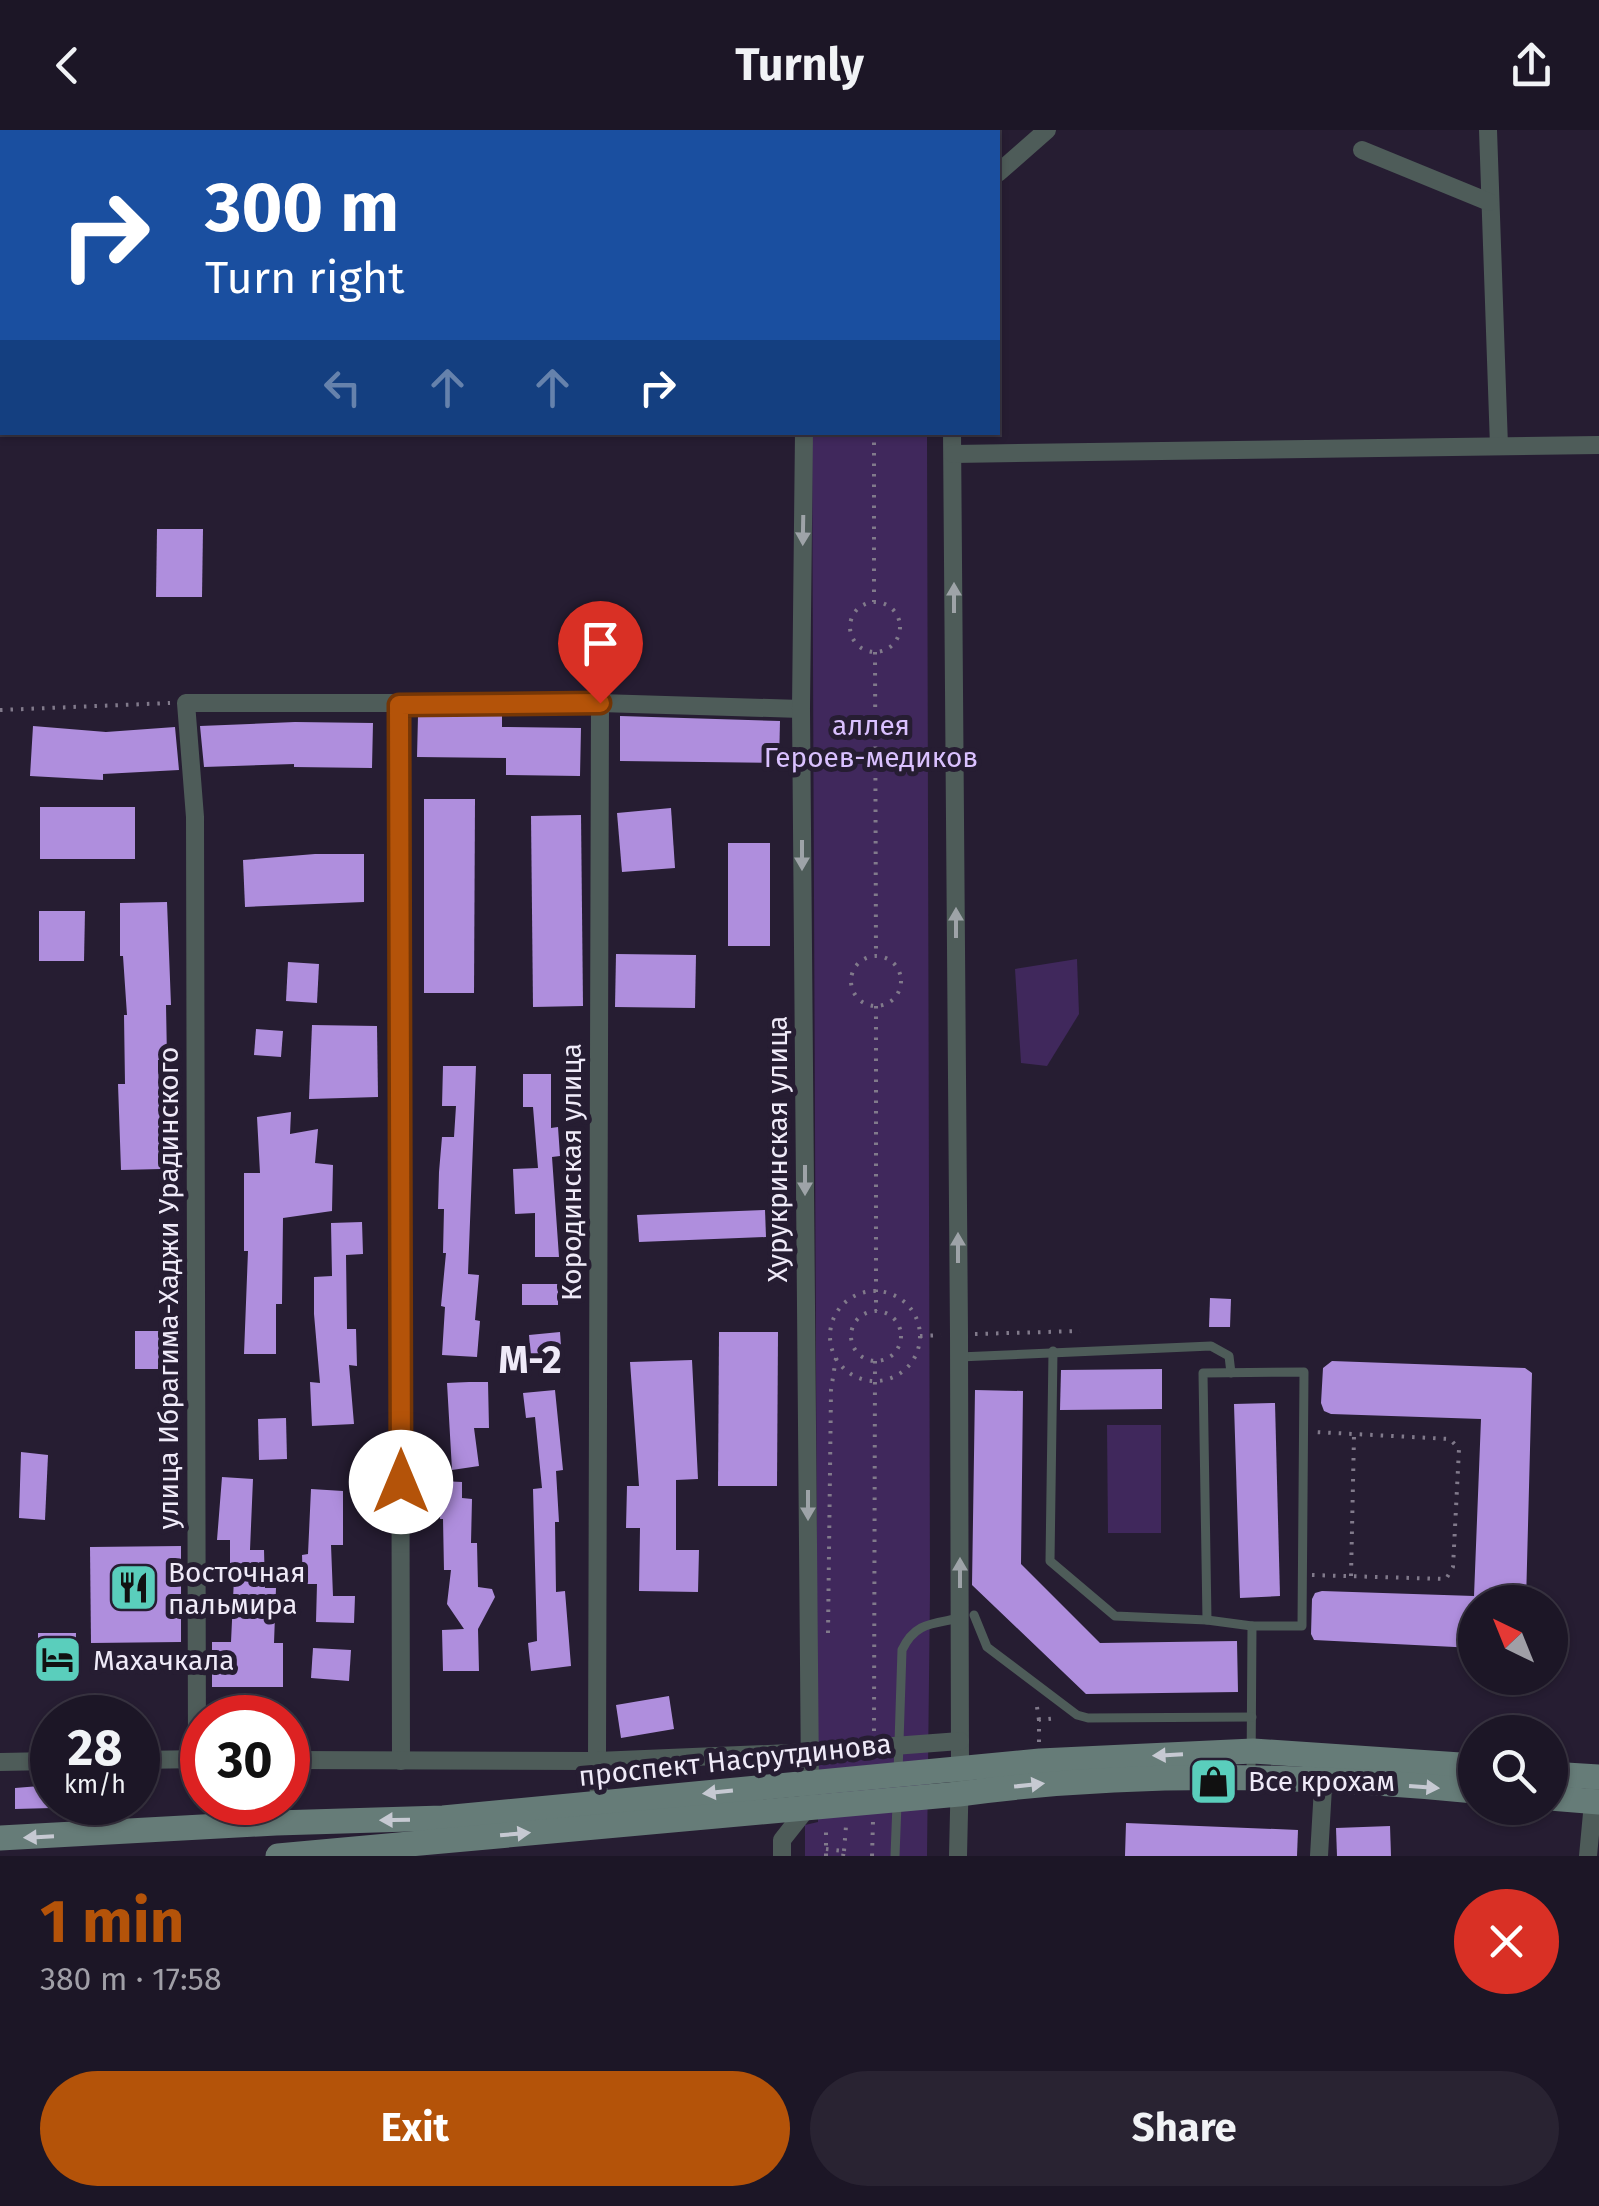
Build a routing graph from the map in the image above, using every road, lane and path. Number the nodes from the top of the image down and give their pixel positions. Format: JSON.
{"nodes":[{"id":1,"x":1048,"y":130,"type":"edge"},
{"id":2,"x":1488,"y":130,"type":"edge"},
{"id":3,"x":1362,"y":150,"type":"dead end"},
{"id":4,"x":1000,"y":172,"type":"edge"},
{"id":5,"x":1489,"y":202,"type":"junction"},
{"id":6,"x":804,"y":435,"type":"edge"},
{"id":7,"x":874,"y":435,"type":"edge"},
{"id":8,"x":952,"y":435,"type":"edge"},
{"id":9,"x":1599,"y":445,"type":"edge"},
{"id":10,"x":1498,"y":446,"type":"junction"},
{"id":11,"x":952,"y":454,"type":"junction"},
{"id":12,"x":874,"y":602,"type":"junction"},
{"id":13,"x":875,"y":652,"type":"junction"},
{"id":14,"x":186,"y":703,"type":"junction"},
{"id":15,"x":600,"y":703,"type":"junction"},
{"id":16,"x":399,"y":705,"type":"junction"},
{"id":17,"x":801,"y":709,"type":"junction"},
{"id":18,"x":0,"y":710,"type":"edge"},
{"id":19,"x":876,"y":956,"type":"junction"},
{"id":20,"x":876,"y":1006,"type":"junction"},
{"id":21,"x":876,"y":1290,"type":"junction"},
{"id":22,"x":876,"y":1311,"type":"junction"},
{"id":23,"x":1080,"y":1330,"type":"dead end"},
{"id":24,"x":959,"y":1335,"type":"junction"},
{"id":25,"x":920,"y":1336,"type":"junction"},
{"id":26,"x":1053,"y":1351,"type":"junction"},
{"id":27,"x":959,"y":1357,"type":"junction"},
{"id":28,"x":836,"y":1358,"type":"junction"},
{"id":29,"x":876,"y":1361,"type":"junction"},
{"id":30,"x":1231,"y":1372,"type":"junction"},
{"id":31,"x":875,"y":1381,"type":"junction"},
{"id":32,"x":1304,"y":1431,"type":"junction"},
{"id":33,"x":1354,"y":1434,"type":"junction"},
{"id":34,"x":1302,"y":1575,"type":"junction"},
{"id":35,"x":1350,"y":1576,"type":"junction"},
{"id":36,"x":967,"y":1616,"type":"junction"},
{"id":37,"x":1207,"y":1620,"type":"junction"},
{"id":38,"x":1252,"y":1626,"type":"junction"},
{"id":39,"x":828,"y":1644,"type":"dead end"},
{"id":40,"x":200,"y":1695,"type":"edge"},
{"id":41,"x":1037,"y":1707,"type":"dead end"},
{"id":42,"x":1252,"y":1716,"type":"junction"},
{"id":43,"x":1039,"y":1720,"type":"dead end"},
{"id":44,"x":960,"y":1740,"type":"junction"},
{"id":45,"x":874,"y":1745,"type":"dead end"},
{"id":46,"x":1253,"y":1751,"type":"junction"},
{"id":47,"x":812,"y":1752,"type":"junction"},
{"id":48,"x":310,"y":1760,"type":"edge"},
{"id":49,"x":401,"y":1760,"type":"junction"},
{"id":50,"x":30,"y":1761,"type":"edge"},
{"id":51,"x":597,"y":1761,"type":"junction"},
{"id":52,"x":0,"y":1762,"type":"edge"},
{"id":53,"x":1458,"y":1766,"type":"edge"},
{"id":54,"x":1325,"y":1768,"type":"junction"},
{"id":55,"x":1251,"y":1778,"type":"junction"},
{"id":56,"x":1568,"y":1780,"type":"edge"},
{"id":57,"x":960,"y":1782,"type":"junction"},
{"id":58,"x":1458,"y":1788,"type":"edge"},
{"id":59,"x":1596,"y":1790,"type":"edge"},
{"id":60,"x":813,"y":1795,"type":"junction"},
{"id":61,"x":1568,"y":1795,"type":"edge"},
{"id":62,"x":600,"y":1815,"type":"junction"},
{"id":63,"x":310,"y":1821,"type":"edge"},
{"id":64,"x":224,"y":1825,"type":"edge"},
{"id":65,"x":276,"y":1825,"type":"edge"},
{"id":66,"x":827,"y":1833,"type":"dead end"},
{"id":67,"x":0,"y":1838,"type":"edge"},
{"id":68,"x":826,"y":1848,"type":"junction"},
{"id":69,"x":844,"y":1853,"type":"edge"},
{"id":70,"x":278,"y":1856,"type":"edge"},
{"id":71,"x":782,"y":1856,"type":"edge"},
{"id":72,"x":826,"y":1856,"type":"edge"},
{"id":73,"x":872,"y":1856,"type":"edge"},
{"id":74,"x":895,"y":1856,"type":"edge"},
{"id":75,"x":958,"y":1856,"type":"edge"},
{"id":76,"x":1320,"y":1856,"type":"edge"},
{"id":77,"x":1588,"y":1856,"type":"edge"}],
"edges":[{"from":1,"to":4,"type":"street"},
{"from":2,"to":5,"type":"street"},
{"from":3,"to":5,"type":"street"},
{"from":5,"to":10,"type":"street"},
{"from":6,"to":17,"type":"street","name":"Хурукринская улица","one_way":true},
{"from":7,"to":12,"type":"path"},
{"from":8,"to":11,"type":"street"},
{"from":9,"to":10,"type":"street"},
{"from":10,"to":11,"type":"street"},
{"from":24,"to":11,"type":"street","one_way":true},
{"from":12,"to":13,"type":"path"},
{"from":12,"to":13,"type":"path"},
{"from":13,"to":19,"type":"path"},
{"from":14,"to":16,"type":"street"},
{"from":14,"to":18,"type":"path"},
{"from":14,"to":40,"type":"street","name":"улица Ибрагима-Хаджи Урадинского"},
{"from":15,"to":16,"type":"street"},
{"from":15,"to":17,"type":"street"},
{"from":15,"to":51,"type":"street","name":"Кородинская улица"},
{"from":16,"to":49,"type":"street"},
{"from":17,"to":47,"type":"street","name":"Хурукринская улица","one_way":true},
{"from":19,"to":20,"type":"path"},
{"from":19,"to":20,"type":"path"},
{"from":20,"to":21,"type":"path"},
{"from":21,"to":22,"type":"path"},
{"from":21,"to":25,"type":"path"},
{"from":21,"to":28,"type":"path"},
{"from":22,"to":29,"type":"path"},
{"from":22,"to":29,"type":"path"},
{"from":23,"to":24,"type":"path"},
{"from":24,"to":25,"type":"path"},
{"from":24,"to":27,"type":"street"},
{"from":25,"to":31,"type":"path"},
{"from":26,"to":27,"type":"lane"},
{"from":26,"to":30,"type":"lane"},
{"from":26,"to":37,"type":"lane"},
{"from":36,"to":27,"type":"street","one_way":true},
{"from":28,"to":31,"type":"path"},
{"from":28,"to":39,"type":"path"},
{"from":29,"to":31,"type":"path"},
{"from":30,"to":32,"type":"lane"},
{"from":30,"to":37,"type":"lane"},
{"from":31,"to":45,"type":"path"},
{"from":32,"to":33,"type":"path"},
{"from":32,"to":34,"type":"lane"},
{"from":33,"to":35,"type":"path"},
{"from":33,"to":35,"type":"path"},
{"from":34,"to":35,"type":"path"},
{"from":34,"to":38,"type":"lane"},
{"from":36,"to":42,"type":"lane"},
{"from":36,"to":44,"type":"street"},
{"from":36,"to":74,"type":"lane"},
{"from":37,"to":38,"type":"lane"},
{"from":38,"to":42,"type":"lane"},
{"from":41,"to":43,"type":"path"},
{"from":42,"to":46,"type":"lane"},
{"from":44,"to":47,"type":"street"},
{"from":44,"to":57,"type":"street"},
{"from":46,"to":54,"type":"main road","name":"проспект Насрутдинова"},
{"from":46,"to":55,"type":"lane"},
{"from":46,"to":57,"type":"main road","name":"проспект Насрутдинова","one_way":true},
{"from":47,"to":51,"type":"street"},
{"from":47,"to":60,"type":"street","name":"Хурукринская улица"},
{"from":48,"to":49,"type":"street"},
{"from":49,"to":51,"type":"street"},
{"from":50,"to":52,"type":"street"},
{"from":51,"to":62,"type":"street","name":"Кородинская улица"},
{"from":53,"to":54,"type":"main road","name":"проспект Насрутдинова"},
{"from":54,"to":55,"type":"main road","name":"проспект Насрутдинова"},
{"from":54,"to":58,"type":"main road","name":"проспект Насрутдинова","one_way":true},
{"from":54,"to":76,"type":"street"},
{"from":57,"to":55,"type":"main road","name":"проспект Насрутдинова","one_way":true},
{"from":56,"to":59,"type":"main road"},
{"from":57,"to":60,"type":"main road","name":"проспект Насрутдинова"},
{"from":57,"to":75,"type":"street"},
{"from":59,"to":61,"type":"main road"},
{"from":59,"to":77,"type":"street"},
{"from":60,"to":62,"type":"main road","name":"проспект Насрутдинова"},
{"from":60,"to":71,"type":"street"},
{"from":62,"to":63,"type":"main road","name":"проспект Насрутдинова","one_way":true},
{"from":70,"to":62,"type":"main road","name":"проспект Насрутдинова","one_way":true},
{"from":64,"to":67,"type":"main road","name":"проспект Насрутдинова","one_way":true},
{"from":65,"to":70,"type":"street"},
{"from":66,"to":68,"type":"path"},
{"from":68,"to":69,"type":"path"},
{"from":68,"to":72,"type":"path"},
{"from":69,"to":73,"type":"path"}]}
